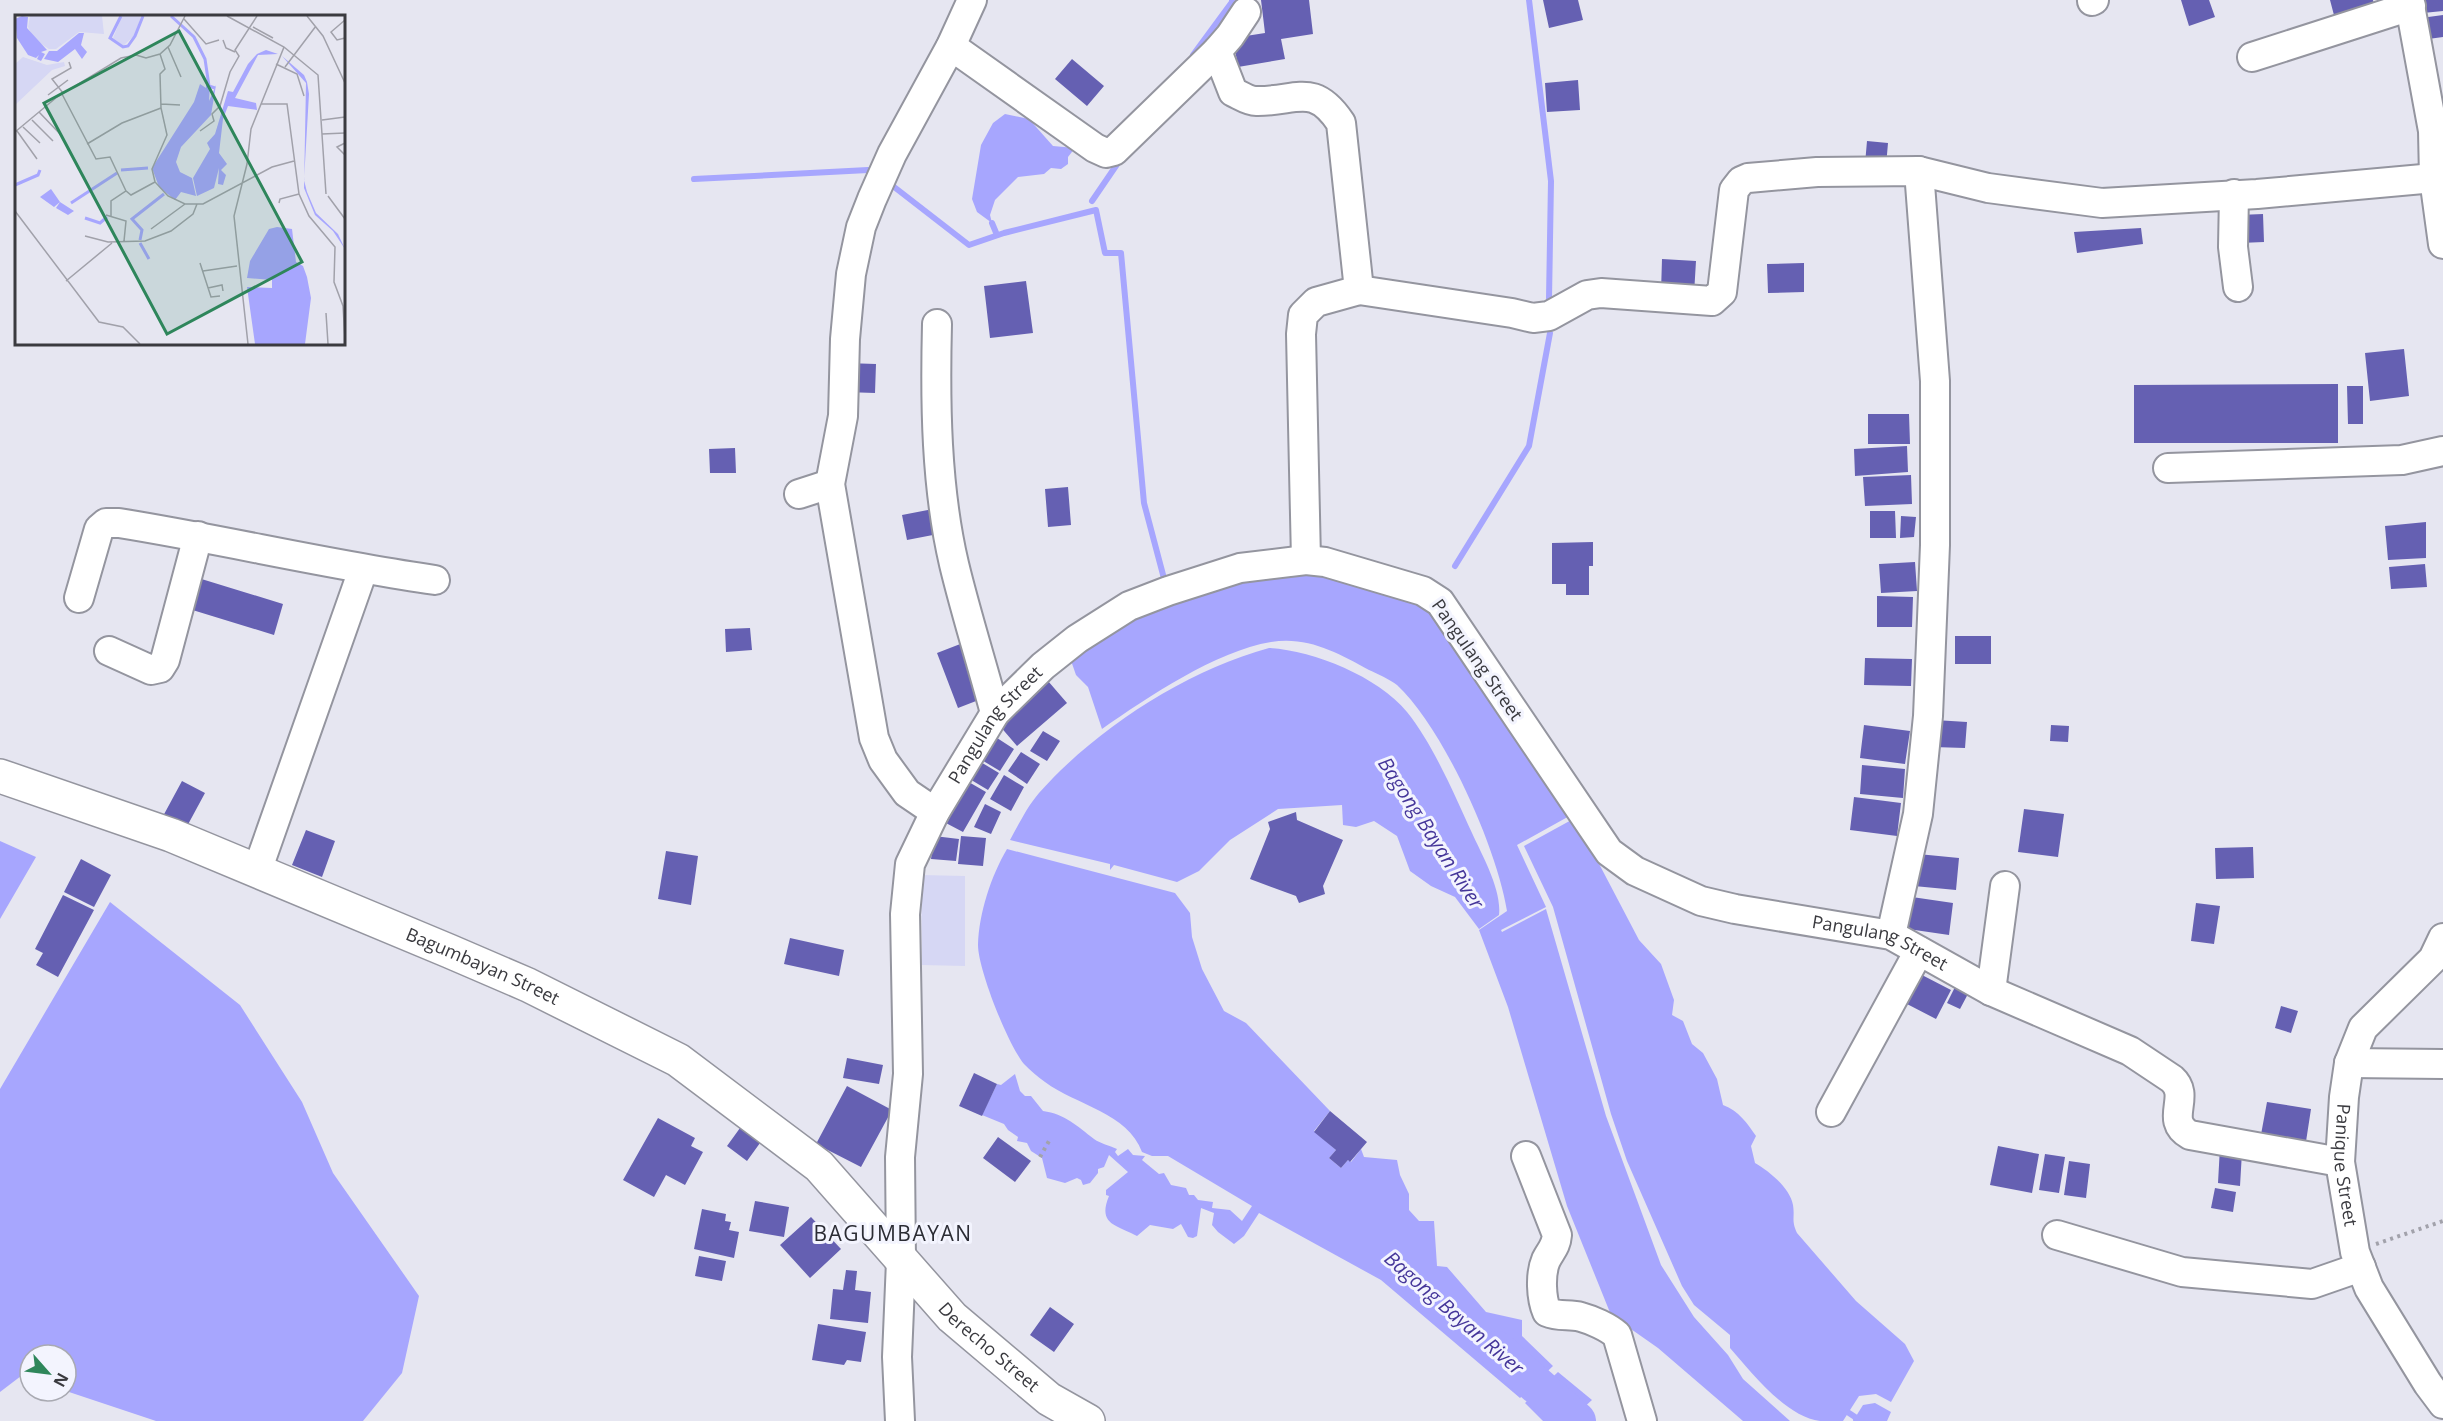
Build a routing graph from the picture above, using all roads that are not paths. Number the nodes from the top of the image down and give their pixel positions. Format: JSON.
{"nodes":[{"id":1,"x":972,"y":0,"type":"edge"},
{"id":2,"x":2410,"y":3,"type":"edge"},
{"id":3,"x":1246,"y":12,"type":"dead end"},
{"id":4,"x":951,"y":46,"type":"junction"},
{"id":5,"x":1217,"y":51,"type":"junction"},
{"id":6,"x":2252,"y":57,"type":"dead end"},
{"id":7,"x":1918,"y":171,"type":"junction"},
{"id":8,"x":2438,"y":190,"type":"edge"},
{"id":9,"x":2234,"y":194,"type":"junction"},
{"id":10,"x":2443,"y":244,"type":"edge"},
{"id":11,"x":2238,"y":287,"type":"dead end"},
{"id":12,"x":1359,"y":290,"type":"junction"},
{"id":13,"x":937,"y":324,"type":"dead end"},
{"id":14,"x":2443,"y":452,"type":"edge"},
{"id":15,"x":2168,"y":468,"type":"dead end"},
{"id":16,"x":830,"y":484,"type":"junction"},
{"id":17,"x":799,"y":494,"type":"dead end"},
{"id":18,"x":198,"y":536,"type":"junction"},
{"id":19,"x":1306,"y":560,"type":"junction"},
{"id":20,"x":363,"y":570,"type":"junction"},
{"id":21,"x":435,"y":580,"type":"dead end"},
{"id":22,"x":78,"y":598,"type":"dead end"},
{"id":23,"x":109,"y":651,"type":"dead end"},
{"id":24,"x":995,"y":714,"type":"junction"},
{"id":25,"x":0,"y":776,"type":"edge"},
{"id":26,"x":935,"y":812,"type":"junction"},
{"id":27,"x":257,"y":871,"type":"junction"},
{"id":28,"x":2005,"y":886,"type":"dead end"},
{"id":29,"x":1891,"y":935,"type":"junction"},
{"id":30,"x":2443,"y":938,"type":"edge"},
{"id":31,"x":1919,"y":951,"type":"junction"},
{"id":32,"x":1991,"y":991,"type":"junction"},
{"id":33,"x":2349,"y":1063,"type":"junction"},
{"id":34,"x":2443,"y":1064,"type":"edge"},
{"id":35,"x":1831,"y":1112,"type":"dead end"},
{"id":36,"x":1526,"y":1156,"type":"dead end"},
{"id":37,"x":2340,"y":1162,"type":"junction"},
{"id":38,"x":2057,"y":1235,"type":"dead end"},
{"id":39,"x":2358,"y":1259,"type":"junction"},
{"id":40,"x":901,"y":1261,"type":"junction"},
{"id":41,"x":2443,"y":1404,"type":"edge"},
{"id":42,"x":900,"y":1421,"type":"edge"},
{"id":43,"x":1088,"y":1421,"type":"edge"},
{"id":44,"x":1642,"y":1421,"type":"edge"}],
"edges":[{"from":1,"to":4,"type":"street"},
{"from":2,"to":6,"type":"street"},
{"from":2,"to":8,"type":"street"},
{"from":3,"to":5,"type":"street"},
{"from":4,"to":5,"type":"street"},
{"from":4,"to":16,"type":"street"},
{"from":5,"to":12,"type":"street"},
{"from":7,"to":9,"type":"street"},
{"from":7,"to":12,"type":"street"},
{"from":7,"to":29,"type":"street"},
{"from":8,"to":9,"type":"street"},
{"from":8,"to":10,"type":"street"},
{"from":9,"to":11,"type":"street"},
{"from":12,"to":19,"type":"street"},
{"from":13,"to":24,"type":"street"},
{"from":14,"to":15,"type":"street"},
{"from":16,"to":17,"type":"street"},
{"from":16,"to":26,"type":"street"},
{"from":18,"to":20,"type":"street"},
{"from":18,"to":22,"type":"street"},
{"from":18,"to":23,"type":"street"},
{"from":19,"to":24,"type":"street","name":"Pangulang Street"},
{"from":19,"to":29,"type":"street","name":"Pangulang Street"},
{"from":20,"to":21,"type":"street"},
{"from":20,"to":27,"type":"street"},
{"from":24,"to":26,"type":"street","name":"Pangulang Street"},
{"from":25,"to":27,"type":"main road","name":"Bagumbayan Street"},
{"from":26,"to":40,"type":"street","name":"Pangulang Street"},
{"from":27,"to":40,"type":"main road","name":"Bagumbayan Street"},
{"from":28,"to":32,"type":"street"},
{"from":29,"to":31,"type":"street","name":"Pangulang Street"},
{"from":30,"to":33,"type":"street","name":"Panique Street"},
{"from":31,"to":32,"type":"street","name":"Pangulang Street"},
{"from":31,"to":35,"type":"street"},
{"from":32,"to":37,"type":"street","name":"Pangulang Street"},
{"from":33,"to":34,"type":"street"},
{"from":33,"to":37,"type":"street","name":"Panique Street"},
{"from":36,"to":44,"type":"street"},
{"from":37,"to":39,"type":"street","name":"Panique Street"},
{"from":38,"to":39,"type":"street"},
{"from":39,"to":41,"type":"street","name":"Panique Street"},
{"from":40,"to":42,"type":"street","name":"Pangulang Street"},
{"from":40,"to":43,"type":"main road","name":"Derecho Street"}]}
